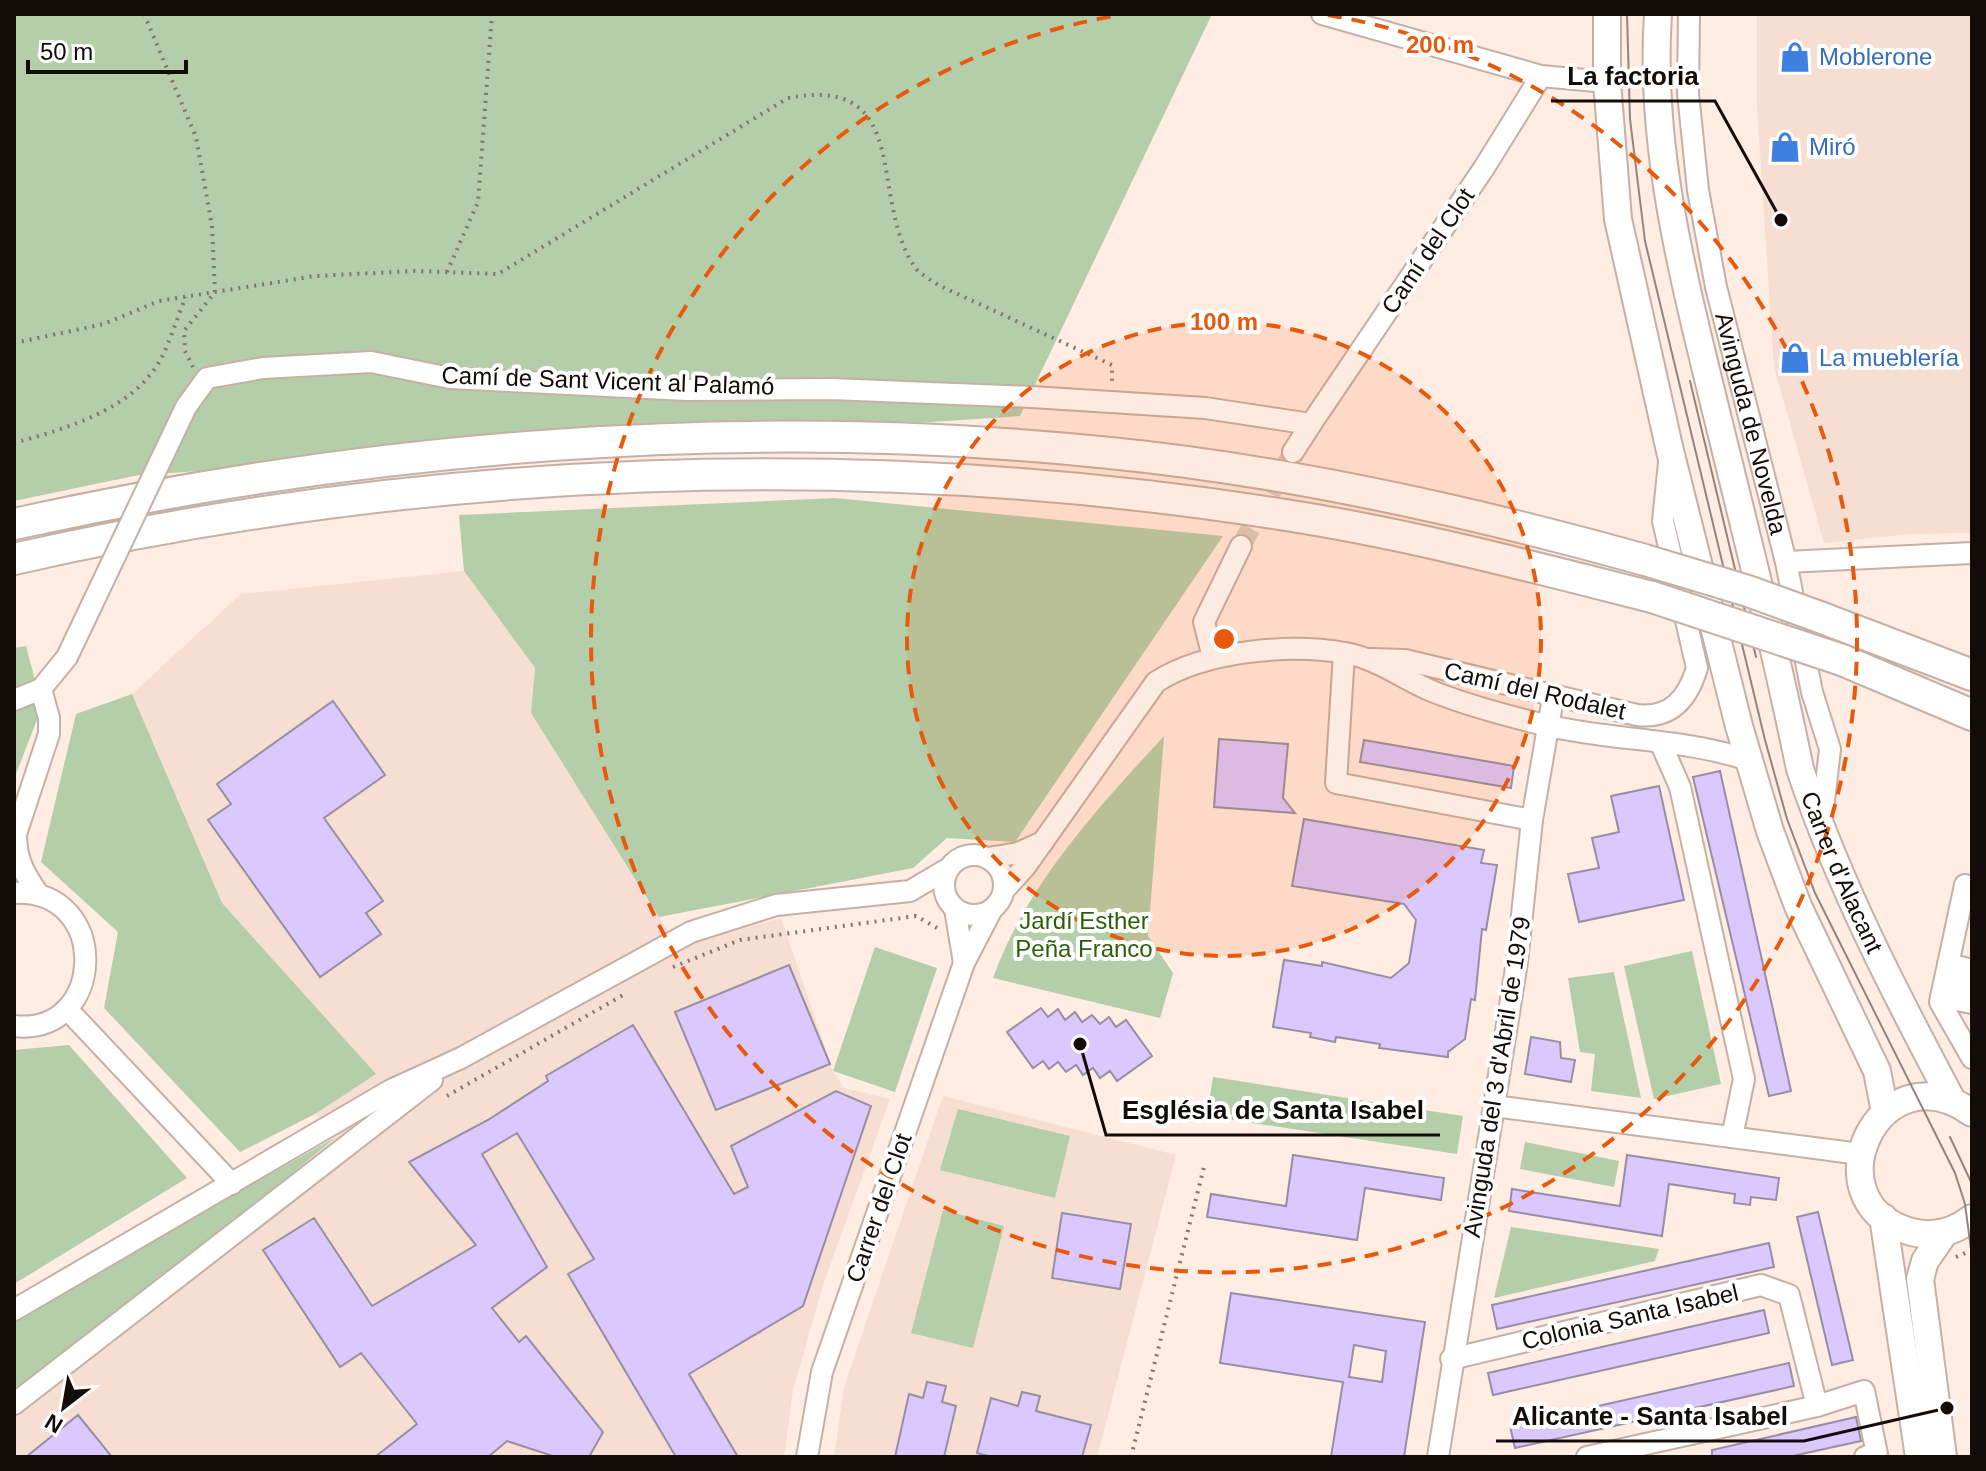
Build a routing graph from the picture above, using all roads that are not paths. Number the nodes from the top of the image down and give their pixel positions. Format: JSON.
{"nodes":[{"id":1,"x":1322,"y":14,"type":"edge"},
{"id":2,"x":1607,"y":14,"type":"edge"},
{"id":3,"x":1658,"y":14,"type":"edge"},
{"id":4,"x":1689,"y":14,"type":"edge"},
{"id":5,"x":1541,"y":76,"type":"junction"},
{"id":6,"x":1607,"y":82,"type":"junction"},
{"id":7,"x":1311,"y":424,"type":"junction"},
{"id":8,"x":1670,"y":451,"type":"junction"},
{"id":9,"x":1293,"y":452,"type":"tunnel mouth"},
{"id":10,"x":14,"y":524,"type":"edge"},
{"id":11,"x":1241,"y":546,"type":"tunnel mouth"},
{"id":12,"x":1972,"y":553,"type":"edge"},
{"id":13,"x":14,"y":559,"type":"edge"},
{"id":14,"x":1786,"y":562,"type":"junction"},
{"id":15,"x":1769,"y":626,"type":"joint"},
{"id":16,"x":1344,"y":653,"type":"junction"},
{"id":17,"x":1213,"y":657,"type":"junction"},
{"id":18,"x":1367,"y":659,"type":"junction"},
{"id":19,"x":1972,"y":675,"type":"edge"},
{"id":20,"x":41,"y":689,"type":"junction"},
{"id":21,"x":1553,"y":698,"type":"junction"},
{"id":22,"x":14,"y":700,"type":"edge"},
{"id":23,"x":1972,"y":715,"type":"edge"},
{"id":24,"x":1548,"y":726,"type":"junction"},
{"id":25,"x":1661,"y":744,"type":"junction"},
{"id":26,"x":1748,"y":760,"type":"junction"},
{"id":27,"x":1532,"y":820,"type":"junction"},
{"id":28,"x":1821,"y":831,"type":"junction"},
{"id":29,"x":15,"y":837,"type":"edge"},
{"id":30,"x":1043,"y":842,"type":"junction"},
{"id":31,"x":988,"y":858,"type":"junction"},
{"id":32,"x":949,"y":868,"type":"junction"},
{"id":33,"x":1004,"y":890,"type":"junction"},
{"id":34,"x":910,"y":891,"type":"junction"},
{"id":35,"x":14,"y":893,"type":"edge"},
{"id":36,"x":39,"y":895,"type":"junction"},
{"id":37,"x":952,"y":906,"type":"junction"},
{"id":38,"x":991,"y":911,"type":"junction"},
{"id":39,"x":1959,"y":937,"type":"edge"},
{"id":40,"x":1972,"y":956,"type":"edge"},
{"id":41,"x":964,"y":963,"type":"junction"},
{"id":42,"x":1972,"y":970,"type":"edge"},
{"id":43,"x":1972,"y":985,"type":"edge"},
{"id":44,"x":1972,"y":1003,"type":"edge"},
{"id":45,"x":67,"y":1009,"type":"junction"},
{"id":46,"x":14,"y":1026,"type":"edge"},
{"id":47,"x":1969,"y":1049,"type":"edge"},
{"id":48,"x":461,"y":1058,"type":"junction"},
{"id":49,"x":1494,"y":1106,"type":"junction"},
{"id":50,"x":1963,"y":1107,"type":"edge"},
{"id":51,"x":1885,"y":1112,"type":"junction"},
{"id":52,"x":1732,"y":1137,"type":"junction"},
{"id":53,"x":1860,"y":1154,"type":"junction"},
{"id":54,"x":232,"y":1184,"type":"junction"},
{"id":55,"x":1883,"y":1217,"type":"junction"},
{"id":56,"x":1972,"y":1218,"type":"edge"},
{"id":57,"x":1945,"y":1232,"type":"junction"},
{"id":58,"x":14,"y":1310,"type":"edge"},
{"id":59,"x":1451,"y":1359,"type":"junction"},
{"id":60,"x":14,"y":1404,"type":"edge"},
{"id":61,"x":1817,"y":1406,"type":"junction"},
{"id":62,"x":1641,"y":1451,"type":"edge"},
{"id":63,"x":807,"y":1457,"type":"edge"},
{"id":64,"x":1438,"y":1457,"type":"edge"},
{"id":65,"x":1587,"y":1457,"type":"edge"},
{"id":66,"x":1865,"y":1457,"type":"edge"},
{"id":67,"x":1919,"y":1457,"type":"edge"},
{"id":68,"x":1943,"y":1457,"type":"edge"}],
"edges":[{"from":1,"to":5,"type":"street"},
{"from":2,"to":6,"type":"main road"},
{"from":3,"to":15,"type":"main road","name":"Avinguda de Novelda"},
{"from":4,"to":14,"type":"street","name":"Avinguda de Novelda"},
{"from":5,"to":6,"type":"street"},
{"from":5,"to":7,"type":"street","name":"Camí del Clot"},
{"from":6,"to":8,"type":"main road"},
{"from":7,"to":9,"type":"street"},
{"from":7,"to":20,"type":"street","name":"Camí de Sant Vicent al Palamó","bridge":true},
{"from":8,"to":21,"type":"street","name":"Camí del Rodalet"},
{"from":8,"to":26,"type":"main road","name":"Carrer d'Alacant"},
{"from":10,"to":19,"type":"highway","bridge":true},
{"from":11,"to":17,"type":"street"},
{"from":12,"to":14,"type":"street"},
{"from":13,"to":23,"type":"highway","bridge":true},
{"from":14,"to":28,"type":"street","name":"Avinguda de Novelda"},
{"from":15,"to":28,"type":"main road","name":"Carrer d'Alacant"},
{"from":16,"to":17,"type":"street","name":"Camí del Rodalet"},
{"from":16,"to":18,"type":"street","name":"Camí del Rodalet"},
{"from":16,"to":27,"type":"street"},
{"from":17,"to":30,"type":"street","name":"Camí del Rodalet"},
{"from":18,"to":21,"type":"street","name":"Camí del Rodalet"},
{"from":18,"to":24,"type":"street","name":"Camí del Rodalet"},
{"from":20,"to":22,"type":"street","name":"Camí de Sant Vicent al Palamó"},
{"from":20,"to":29,"type":"street"},
{"from":21,"to":24,"type":"street","name":"Avinguda del 3 d'Abril de 1979"},
{"from":24,"to":25,"type":"street","name":"Camí del Rodalet"},
{"from":24,"to":27,"type":"street","name":"Avinguda del 3 d'Abril de 1979"},
{"from":25,"to":26,"type":"street","name":"Camí del Rodalet"},
{"from":25,"to":52,"type":"street"},
{"from":26,"to":51,"type":"main road","name":"Carrer d'Alacant"},
{"from":27,"to":49,"type":"street","name":"Avinguda del 3 d'Abril de 1979"},
{"from":28,"to":50,"type":"main road","name":"Carrer d'Alacant"},
{"from":29,"to":36,"type":"street"},
{"from":30,"to":31,"type":"street"},
{"from":30,"to":33,"type":"street","name":"Camí del Rodalet"},
{"from":31,"to":32,"type":"street"},
{"from":31,"to":33,"type":"street"},
{"from":32,"to":34,"type":"street"},
{"from":32,"to":37,"type":"street"},
{"from":33,"to":38,"type":"street"},
{"from":34,"to":37,"type":"street"},
{"from":34,"to":48,"type":"street"},
{"from":35,"to":36,"type":"street"},
{"from":36,"to":45,"type":"street"},
{"from":37,"to":38,"type":"street"},
{"from":37,"to":41,"type":"street","name":"Carrer del Clot"},
{"from":38,"to":41,"type":"street","name":"Carrer del Clot"},
{"from":39,"to":40,"type":"street"},
{"from":39,"to":42,"type":"street"},
{"from":39,"to":43,"type":"street"},
{"from":39,"to":44,"type":"street"},
{"from":39,"to":47,"type":"street"},
{"from":41,"to":63,"type":"street","name":"Carrer del Clot"},
{"from":45,"to":46,"type":"street"},
{"from":45,"to":54,"type":"street"},
{"from":48,"to":54,"type":"street"},
{"from":48,"to":60,"type":"street"},
{"from":49,"to":52,"type":"street"},
{"from":49,"to":59,"type":"street","name":"Avinguda del 3 d'Abril de 1979"},
{"from":50,"to":51,"type":"main road"},
{"from":51,"to":53,"type":"main road"},
{"from":52,"to":53,"type":"street"},
{"from":53,"to":55,"type":"main road"},
{"from":54,"to":58,"type":"street"},
{"from":55,"to":57,"type":"main road"},
{"from":55,"to":67,"type":"main road"},
{"from":56,"to":57,"type":"main road"},
{"from":57,"to":68,"type":"main road"},
{"from":59,"to":61,"type":"street","name":"Colonia Santa Isabel"},
{"from":59,"to":64,"type":"street","name":"Avinguda del 3 d'Abril de 1979"},
{"from":61,"to":62,"type":"street"},
{"from":61,"to":66,"type":"street"},
{"from":62,"to":65,"type":"street"}]}
